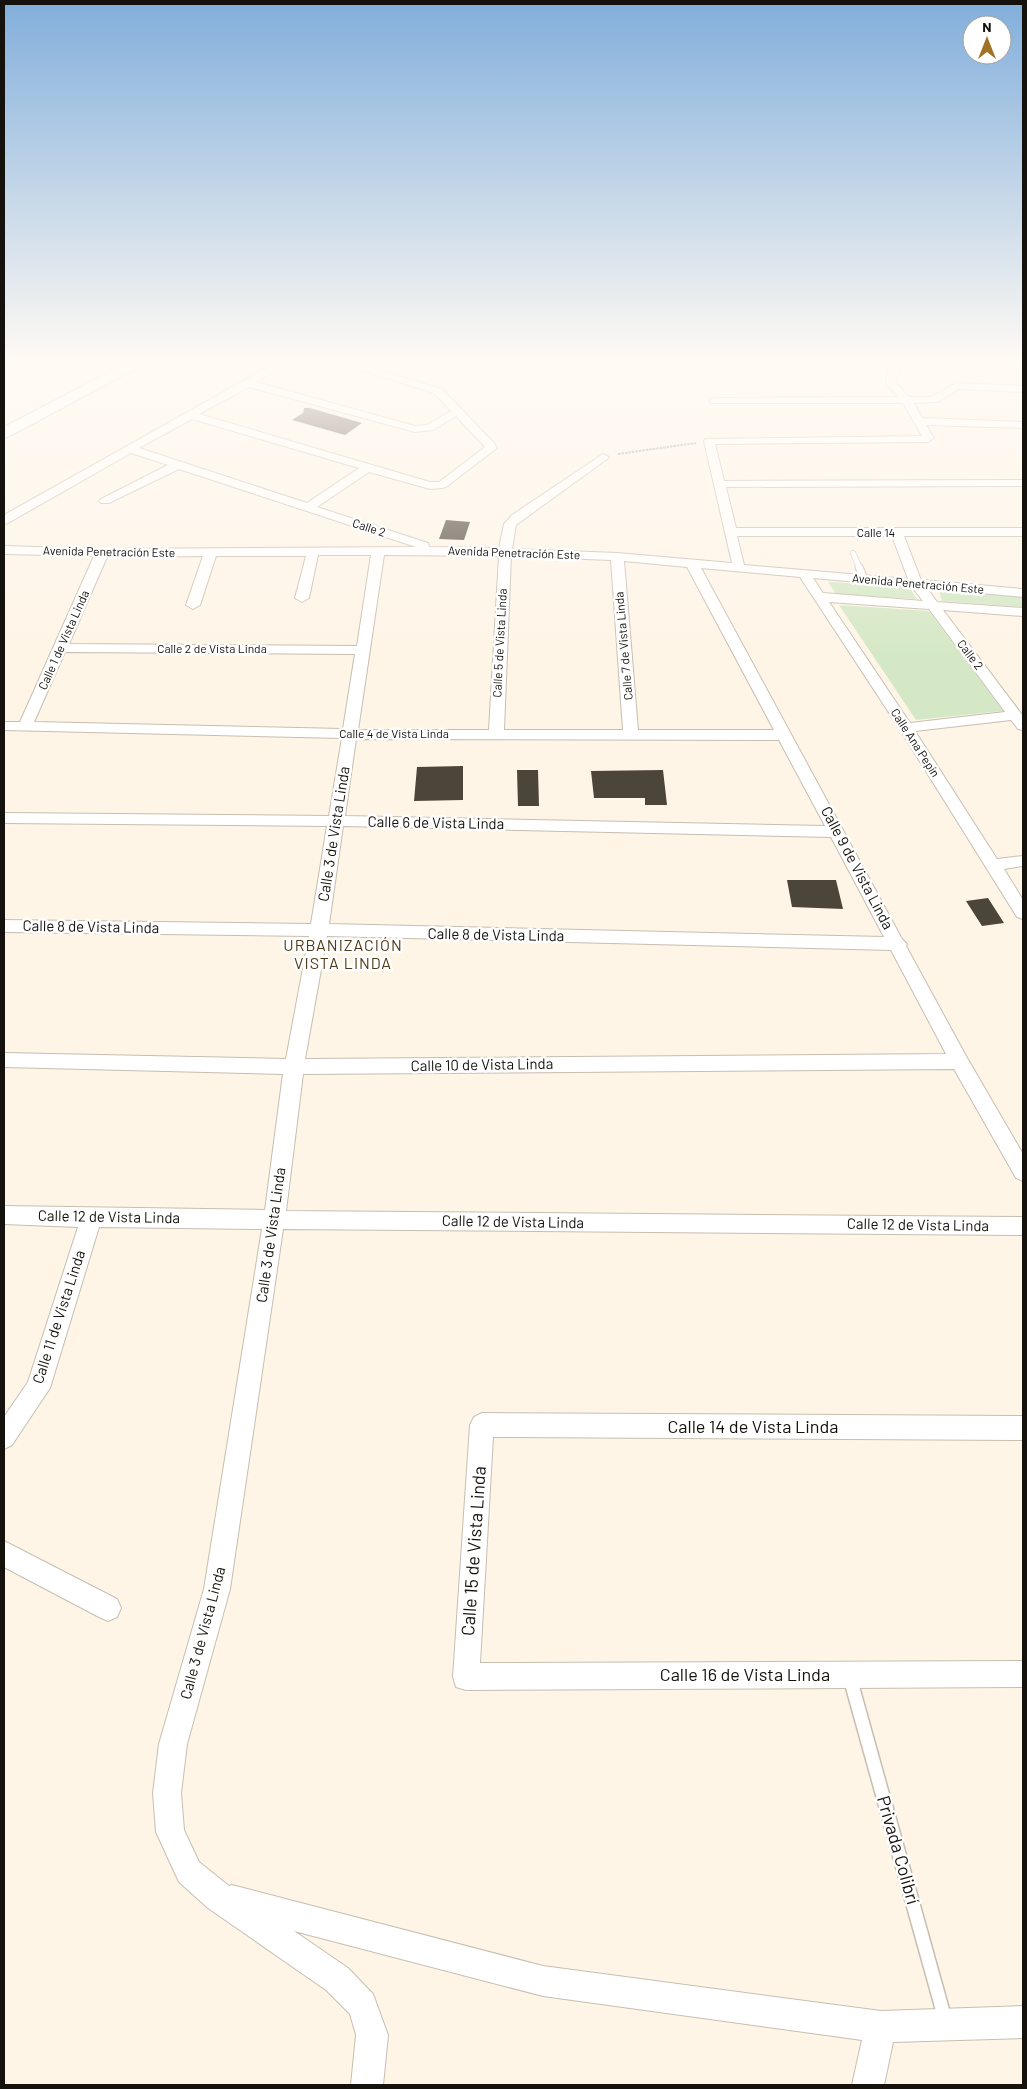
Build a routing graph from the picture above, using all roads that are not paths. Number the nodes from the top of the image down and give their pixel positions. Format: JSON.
{"nodes":[{"id":1,"x":110,"y":460,"type":"edge"},
{"id":2,"x":167,"y":460,"type":"edge"},
{"id":3,"x":342,"y":460,"type":"edge"},
{"id":4,"x":474,"y":460,"type":"edge"},
{"id":5,"x":598,"y":460,"type":"edge"},
{"id":6,"x":713,"y":460,"type":"edge"},
{"id":7,"x":178,"y":464,"type":"junction"},
{"id":8,"x":367,"y":468,"type":"junction"},
{"id":9,"x":1023,"y":483,"type":"edge"},
{"id":10,"x":718,"y":484,"type":"junction"},
{"id":11,"x":105,"y":501,"type":"dead end"},
{"id":12,"x":308,"y":508,"type":"junction"},
{"id":13,"x":4,"y":520,"type":"edge"},
{"id":14,"x":729,"y":532,"type":"junction"},
{"id":15,"x":1023,"y":532,"type":"edge"},
{"id":16,"x":896,"y":533,"type":"junction"},
{"id":17,"x":4,"y":550,"type":"edge"},
{"id":18,"x":437,"y":550,"type":"junction"},
{"id":19,"x":211,"y":552,"type":"junction"},
{"id":20,"x":313,"y":552,"type":"junction"},
{"id":21,"x":378,"y":552,"type":"junction"},
{"id":22,"x":505,"y":552,"type":"junction"},
{"id":23,"x":102,"y":553,"type":"junction"},
{"id":24,"x":853,"y":553,"type":"dead end"},
{"id":25,"x":617,"y":557,"type":"junction"},
{"id":26,"x":692,"y":564,"type":"junction"},
{"id":27,"x":739,"y":568,"type":"junction"},
{"id":28,"x":804,"y":574,"type":"junction"},
{"id":29,"x":864,"y":579,"type":"junction"},
{"id":30,"x":916,"y":583,"type":"junction"},
{"id":31,"x":1023,"y":593,"type":"edge"},
{"id":32,"x":820,"y":597,"type":"junction"},
{"id":33,"x":302,"y":598,"type":"dead end"},
{"id":34,"x":193,"y":605,"type":"dead end"},
{"id":35,"x":933,"y":606,"type":"junction"},
{"id":36,"x":1023,"y":612,"type":"edge"},
{"id":37,"x":61,"y":648,"type":"junction"},
{"id":38,"x":362,"y":650,"type":"junction"},
{"id":39,"x":1019,"y":720,"type":"edge"},
{"id":40,"x":4,"y":726,"type":"edge"},
{"id":41,"x":25,"y":727,"type":"junction"},
{"id":42,"x":906,"y":728,"type":"junction"},
{"id":43,"x":349,"y":734,"type":"junction"},
{"id":44,"x":496,"y":734,"type":"junction"},
{"id":45,"x":631,"y":735,"type":"junction"},
{"id":46,"x":785,"y":735,"type":"junction"},
{"id":47,"x":4,"y":818,"type":"edge"},
{"id":48,"x":336,"y":821,"type":"junction"},
{"id":49,"x":837,"y":832,"type":"junction"},
{"id":50,"x":1023,"y":861,"type":"edge"},
{"id":51,"x":992,"y":865,"type":"junction"},
{"id":52,"x":1023,"y":912,"type":"edge"},
{"id":53,"x":4,"y":926,"type":"edge"},
{"id":54,"x":319,"y":930,"type":"junction"},
{"id":55,"x":898,"y":944,"type":"junction"},
{"id":56,"x":4,"y":1060,"type":"edge"},
{"id":57,"x":959,"y":1061,"type":"junction"},
{"id":58,"x":294,"y":1067,"type":"junction"},
{"id":59,"x":1023,"y":1172,"type":"edge"},
{"id":60,"x":4,"y":1215,"type":"edge"},
{"id":61,"x":91,"y":1218,"type":"junction"},
{"id":62,"x":274,"y":1219,"type":"junction"},
{"id":63,"x":1023,"y":1226,"type":"edge"},
{"id":64,"x":482,"y":1425,"type":"joint"},
{"id":65,"x":1023,"y":1428,"type":"edge"},
{"id":66,"x":4,"y":1438,"type":"edge"},
{"id":67,"x":4,"y":1554,"type":"edge"},
{"id":68,"x":108,"y":1608,"type":"dead end"},
{"id":69,"x":1023,"y":1674,"type":"edge"},
{"id":70,"x":849,"y":1675,"type":"junction"},
{"id":71,"x":466,"y":1677,"type":"joint"},
{"id":72,"x":219,"y":1897,"type":"junction"},
{"id":73,"x":1023,"y":2022,"type":"edge"},
{"id":74,"x":946,"y":2024,"type":"junction"},
{"id":75,"x":881,"y":2027,"type":"junction"},
{"id":76,"x":367,"y":2085,"type":"edge"},
{"id":77,"x":868,"y":2085,"type":"edge"}],
"edges":[{"from":1,"to":13,"type":"street"},
{"from":2,"to":7,"type":"street","name":"Calle 2"},
{"from":3,"to":8,"type":"street"},
{"from":4,"to":8,"type":"street"},
{"from":5,"to":22,"type":"street"},
{"from":6,"to":10,"type":"street"},
{"from":7,"to":11,"type":"street"},
{"from":7,"to":12,"type":"street","name":"Calle 2"},
{"from":8,"to":12,"type":"street"},
{"from":9,"to":10,"type":"street"},
{"from":10,"to":14,"type":"street"},
{"from":12,"to":18,"type":"street","name":"Calle 2"},
{"from":14,"to":16,"type":"street","name":"Calle 14"},
{"from":14,"to":27,"type":"street"},
{"from":15,"to":16,"type":"street","name":"Calle 14"},
{"from":16,"to":30,"type":"street","name":"Calle 2"},
{"from":17,"to":23,"type":"street","name":"Avenida Penetración Este"},
{"from":18,"to":21,"type":"street","name":"Avenida Penetración Este"},
{"from":18,"to":22,"type":"street","name":"Avenida Penetración Este"},
{"from":19,"to":20,"type":"street","name":"Avenida Penetración Este"},
{"from":19,"to":23,"type":"street","name":"Avenida Penetración Este"},
{"from":19,"to":34,"type":"street"},
{"from":20,"to":21,"type":"street","name":"Avenida Penetración Este"},
{"from":20,"to":33,"type":"street"},
{"from":21,"to":38,"type":"street","name":"Calle 3 de Vista Linda"},
{"from":22,"to":25,"type":"street","name":"Avenida Penetración Este"},
{"from":22,"to":44,"type":"street","name":"Calle 5 de Vista Linda"},
{"from":23,"to":37,"type":"street","name":"Calle 1 de Vista Linda"},
{"from":24,"to":29,"type":"lane"},
{"from":25,"to":26,"type":"street","name":"Avenida Penetración Este"},
{"from":25,"to":45,"type":"street","name":"Calle 7 de Vista Linda"},
{"from":26,"to":27,"type":"street","name":"Avenida Penetración Este"},
{"from":26,"to":46,"type":"street","name":"Calle 9 de Vista Linda"},
{"from":27,"to":28,"type":"street","name":"Avenida Penetración Este"},
{"from":28,"to":29,"type":"street","name":"Avenida Penetración Este"},
{"from":28,"to":32,"type":"street","name":"Calle Ana Pepín"},
{"from":29,"to":30,"type":"street","name":"Avenida Penetración Este"},
{"from":30,"to":31,"type":"street","name":"Avenida Penetración Este"},
{"from":30,"to":35,"type":"street","name":"Calle 2"},
{"from":32,"to":35,"type":"street"},
{"from":32,"to":42,"type":"street","name":"Calle Ana Pepín"},
{"from":35,"to":36,"type":"street"},
{"from":35,"to":39,"type":"street","name":"Calle 2"},
{"from":37,"to":38,"type":"street","name":"Calle 2 de Vista Linda"},
{"from":37,"to":41,"type":"street","name":"Calle 1 de Vista Linda"},
{"from":38,"to":43,"type":"street","name":"Calle 3 de Vista Linda"},
{"from":39,"to":42,"type":"street"},
{"from":40,"to":41,"type":"street","name":"Calle 4 de Vista Linda"},
{"from":41,"to":43,"type":"street","name":"Calle 4 de Vista Linda"},
{"from":42,"to":51,"type":"street","name":"Calle Ana Pepín"},
{"from":43,"to":44,"type":"street","name":"Calle 4 de Vista Linda"},
{"from":43,"to":48,"type":"street","name":"Calle 3 de Vista Linda"},
{"from":44,"to":45,"type":"street","name":"Calle 4 de Vista Linda"},
{"from":45,"to":46,"type":"street","name":"Calle 4 de Vista Linda"},
{"from":46,"to":49,"type":"street","name":"Calle 9 de Vista Linda"},
{"from":47,"to":48,"type":"street","name":"Calle 6 de Vista Linda"},
{"from":48,"to":49,"type":"street","name":"Calle 6 de Vista Linda"},
{"from":48,"to":54,"type":"street","name":"Calle 3 de Vista Linda"},
{"from":49,"to":55,"type":"street","name":"Calle 9 de Vista Linda"},
{"from":50,"to":51,"type":"street"},
{"from":51,"to":52,"type":"street","name":"Calle Ana Pepín"},
{"from":53,"to":54,"type":"street","name":"Calle 8 de Vista Linda"},
{"from":54,"to":55,"type":"street","name":"Calle 8 de Vista Linda"},
{"from":54,"to":58,"type":"street","name":"Calle 3 de Vista Linda"},
{"from":55,"to":57,"type":"street","name":"Calle 9 de Vista Linda"},
{"from":56,"to":58,"type":"street","name":"Calle 10 de Vista Linda"},
{"from":57,"to":58,"type":"street","name":"Calle 10 de Vista Linda"},
{"from":57,"to":59,"type":"street","name":"Calle 9 de Vista Linda"},
{"from":58,"to":62,"type":"street","name":"Calle 3 de Vista Linda"},
{"from":60,"to":61,"type":"street","name":"Calle 12 de Vista Linda"},
{"from":61,"to":62,"type":"street","name":"Calle 12 de Vista Linda"},
{"from":61,"to":66,"type":"street","name":"Calle 11 de Vista Linda"},
{"from":62,"to":63,"type":"street","name":"Calle 12 de Vista Linda"},
{"from":62,"to":72,"type":"street","name":"Calle 3 de Vista Linda"},
{"from":64,"to":65,"type":"street","name":"Calle 14 de Vista Linda"},
{"from":64,"to":71,"type":"street","name":"Calle 15 de Vista Linda"},
{"from":67,"to":68,"type":"street"},
{"from":69,"to":70,"type":"street","name":"Calle 16 de Vista Linda"},
{"from":70,"to":71,"type":"street","name":"Calle 16 de Vista Linda"},
{"from":70,"to":74,"type":"lane","name":"Privada Colibrí"},
{"from":72,"to":75,"type":"street"},
{"from":72,"to":76,"type":"street","name":"Calle 3 de Vista Linda"},
{"from":73,"to":74,"type":"street"},
{"from":74,"to":75,"type":"street"},
{"from":75,"to":77,"type":"street"}]}
